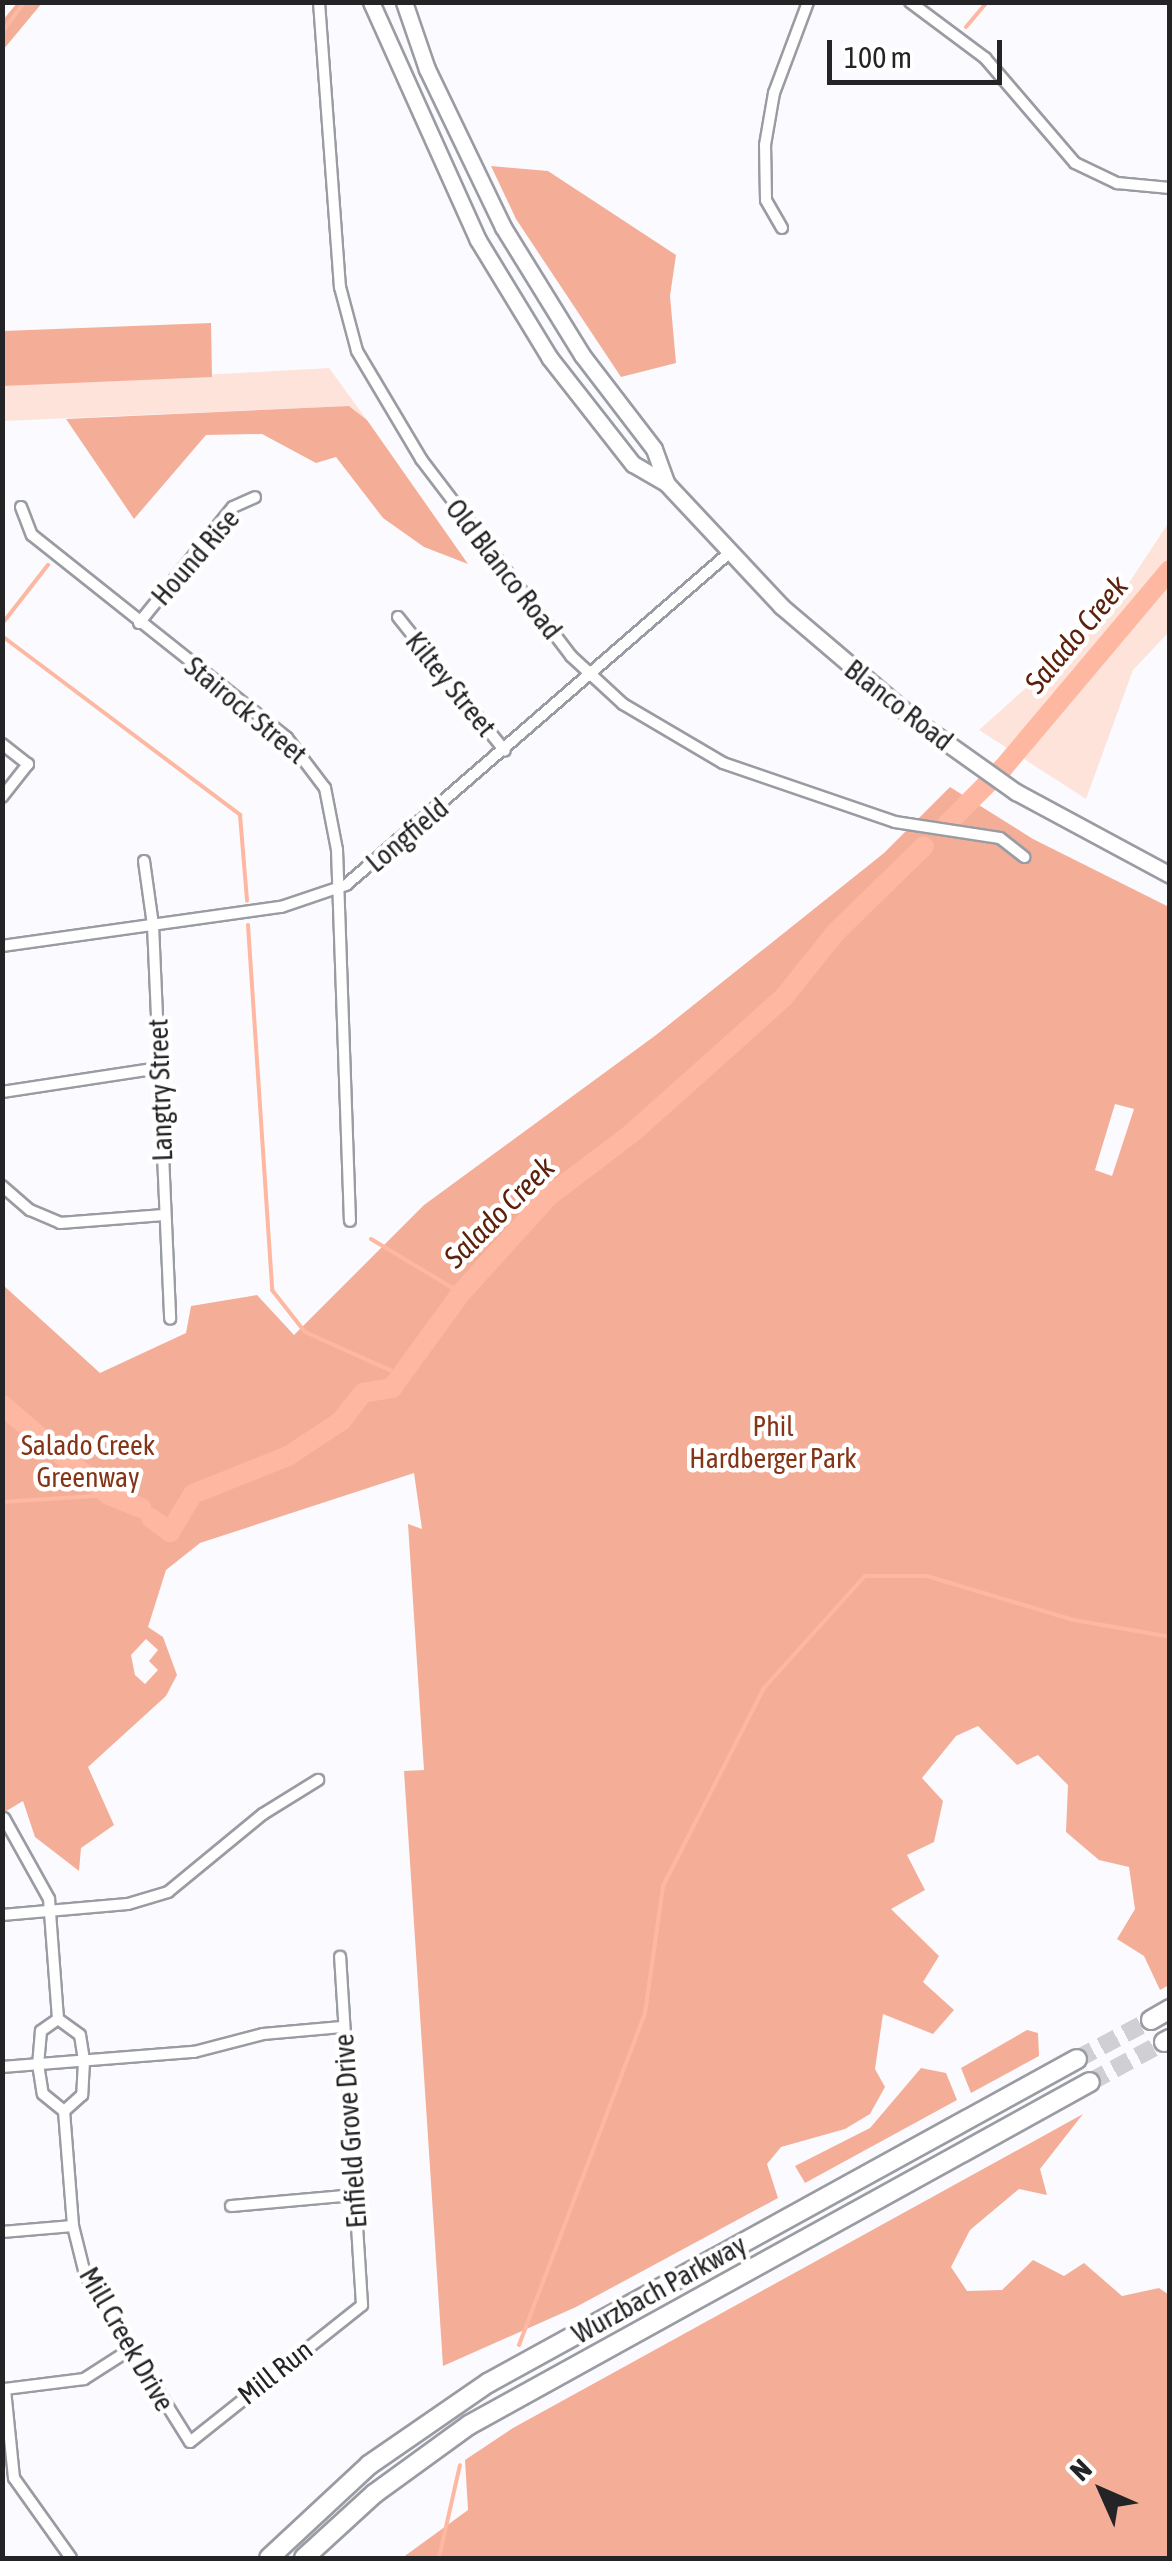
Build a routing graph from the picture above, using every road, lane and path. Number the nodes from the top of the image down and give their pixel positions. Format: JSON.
{"nodes":[{"id":1,"x":319,"y":2,"type":"edge"},
{"id":2,"x":372,"y":2,"type":"edge"},
{"id":3,"x":404,"y":2,"type":"edge"},
{"id":4,"x":808,"y":2,"type":"edge"},
{"id":5,"x":910,"y":2,"type":"edge"},
{"id":6,"x":1170,"y":188,"type":"edge"},
{"id":7,"x":782,"y":228,"type":"dead end"},
{"id":8,"x":667,"y":484,"type":"junction"},
{"id":9,"x":255,"y":497,"type":"dead end"},
{"id":10,"x":20,"y":507,"type":"dead end"},
{"id":11,"x":729,"y":553,"type":"junction"},
{"id":12,"x":398,"y":617,"type":"dead end"},
{"id":13,"x":139,"y":623,"type":"junction"},
{"id":14,"x":590,"y":676,"type":"junction"},
{"id":15,"x":2,"y":744,"type":"edge"},
{"id":16,"x":505,"y":751,"type":"junction"},
{"id":17,"x":2,"y":797,"type":"edge"},
{"id":18,"x":1024,"y":856,"type":"dead end"},
{"id":19,"x":144,"y":861,"type":"dead end"},
{"id":20,"x":1170,"y":874,"type":"edge"},
{"id":21,"x":336,"y":890,"type":"junction"},
{"id":22,"x":153,"y":925,"type":"junction"},
{"id":23,"x":2,"y":946,"type":"edge"},
{"id":24,"x":159,"y":1068,"type":"junction"},
{"id":25,"x":2,"y":1092,"type":"edge"},
{"id":26,"x":2,"y":1186,"type":"edge"},
{"id":27,"x":164,"y":1215,"type":"junction"},
{"id":28,"x":350,"y":1221,"type":"dead end"},
{"id":29,"x":170,"y":1319,"type":"dead end"},
{"id":30,"x":318,"y":1780,"type":"dead end"},
{"id":31,"x":4,"y":1818,"type":"edge"},
{"id":32,"x":51,"y":1911,"type":"junction"},
{"id":33,"x":2,"y":1914,"type":"edge"},
{"id":34,"x":340,"y":1957,"type":"dead end"},
{"id":35,"x":1170,"y":2009,"type":"edge"},
{"id":36,"x":58,"y":2019,"type":"junction"},
{"id":37,"x":1151,"y":2020,"type":"tunnel mouth"},
{"id":38,"x":342,"y":2027,"type":"junction"},
{"id":39,"x":1078,"y":2060,"type":"tunnel mouth"},
{"id":40,"x":84,"y":2061,"type":"junction"},
{"id":41,"x":38,"y":2064,"type":"junction"},
{"id":42,"x":2,"y":2067,"type":"edge"},
{"id":43,"x":1090,"y":2082,"type":"tunnel mouth"},
{"id":44,"x":64,"y":2111,"type":"junction"},
{"id":45,"x":354,"y":2195,"type":"junction"},
{"id":46,"x":230,"y":2206,"type":"dead end"},
{"id":47,"x":73,"y":2226,"type":"junction"},
{"id":48,"x":2,"y":2232,"type":"edge"},
{"id":49,"x":362,"y":2305,"type":"joint"},
{"id":50,"x":134,"y":2347,"type":"junction"},
{"id":51,"x":5,"y":2389,"type":"edge"},
{"id":52,"x":190,"y":2442,"type":"joint"},
{"id":53,"x":71,"y":2558,"type":"edge"},
{"id":54,"x":269,"y":2558,"type":"edge"},
{"id":55,"x":304,"y":2558,"type":"edge"}],
"edges":[{"from":1,"to":14,"type":"street","name":"Old Blanco Road"},
{"from":2,"to":8,"type":"main road","name":"Blanco Road"},
{"from":3,"to":8,"type":"main road","name":"Blanco Road"},
{"from":4,"to":7,"type":"street"},
{"from":5,"to":6,"type":"street"},
{"from":8,"to":11,"type":"main road","name":"Blanco Road"},
{"from":9,"to":13,"type":"street","name":"Hound Rise"},
{"from":10,"to":13,"type":"street","name":"Stairock Street"},
{"from":11,"to":14,"type":"street","name":"Longfield"},
{"from":11,"to":20,"type":"main road","name":"Blanco Road"},
{"from":12,"to":16,"type":"street","name":"Kiltey Street"},
{"from":13,"to":21,"type":"street","name":"Stairock Street"},
{"from":14,"to":16,"type":"street","name":"Longfield"},
{"from":14,"to":18,"type":"street","name":"Old Blanco Road"},
{"from":15,"to":17,"type":"street"},
{"from":16,"to":21,"type":"street","name":"Longfield"},
{"from":19,"to":22,"type":"street","name":"Langtry Street"},
{"from":21,"to":22,"type":"street","name":"Longfield"},
{"from":21,"to":28,"type":"street","name":"Stairock Street"},
{"from":22,"to":23,"type":"street","name":"Longfield"},
{"from":22,"to":24,"type":"street","name":"Langtry Street"},
{"from":24,"to":25,"type":"street"},
{"from":24,"to":27,"type":"street","name":"Langtry Street"},
{"from":26,"to":27,"type":"street"},
{"from":27,"to":29,"type":"street","name":"Langtry Street"},
{"from":30,"to":32,"type":"street"},
{"from":31,"to":32,"type":"street"},
{"from":32,"to":33,"type":"street"},
{"from":32,"to":36,"type":"street"},
{"from":34,"to":38,"type":"street","name":"Enfield Grove Drive"},
{"from":35,"to":37,"type":"highway"},
{"from":36,"to":40,"type":"street"},
{"from":36,"to":41,"type":"street"},
{"from":38,"to":40,"type":"street"},
{"from":38,"to":45,"type":"street","name":"Enfield Grove Drive"},
{"from":39,"to":54,"type":"highway","name":"Wurzbach Parkway"},
{"from":40,"to":41,"type":"street"},
{"from":40,"to":44,"type":"street","name":"Mill Creek Drive"},
{"from":41,"to":42,"type":"street"},
{"from":41,"to":44,"type":"street","name":"Mill Creek Drive"},
{"from":43,"to":55,"type":"highway","name":"Wurzbach Parkway"},
{"from":44,"to":47,"type":"street","name":"Mill Creek Drive"},
{"from":45,"to":46,"type":"street"},
{"from":45,"to":49,"type":"street","name":"Enfield Grove Drive"},
{"from":47,"to":48,"type":"street"},
{"from":47,"to":50,"type":"street","name":"Mill Creek Drive"},
{"from":49,"to":52,"type":"street","name":"Mill Run"},
{"from":50,"to":51,"type":"street"},
{"from":50,"to":52,"type":"street","name":"Mill Creek Drive"},
{"from":51,"to":53,"type":"street"}]}
